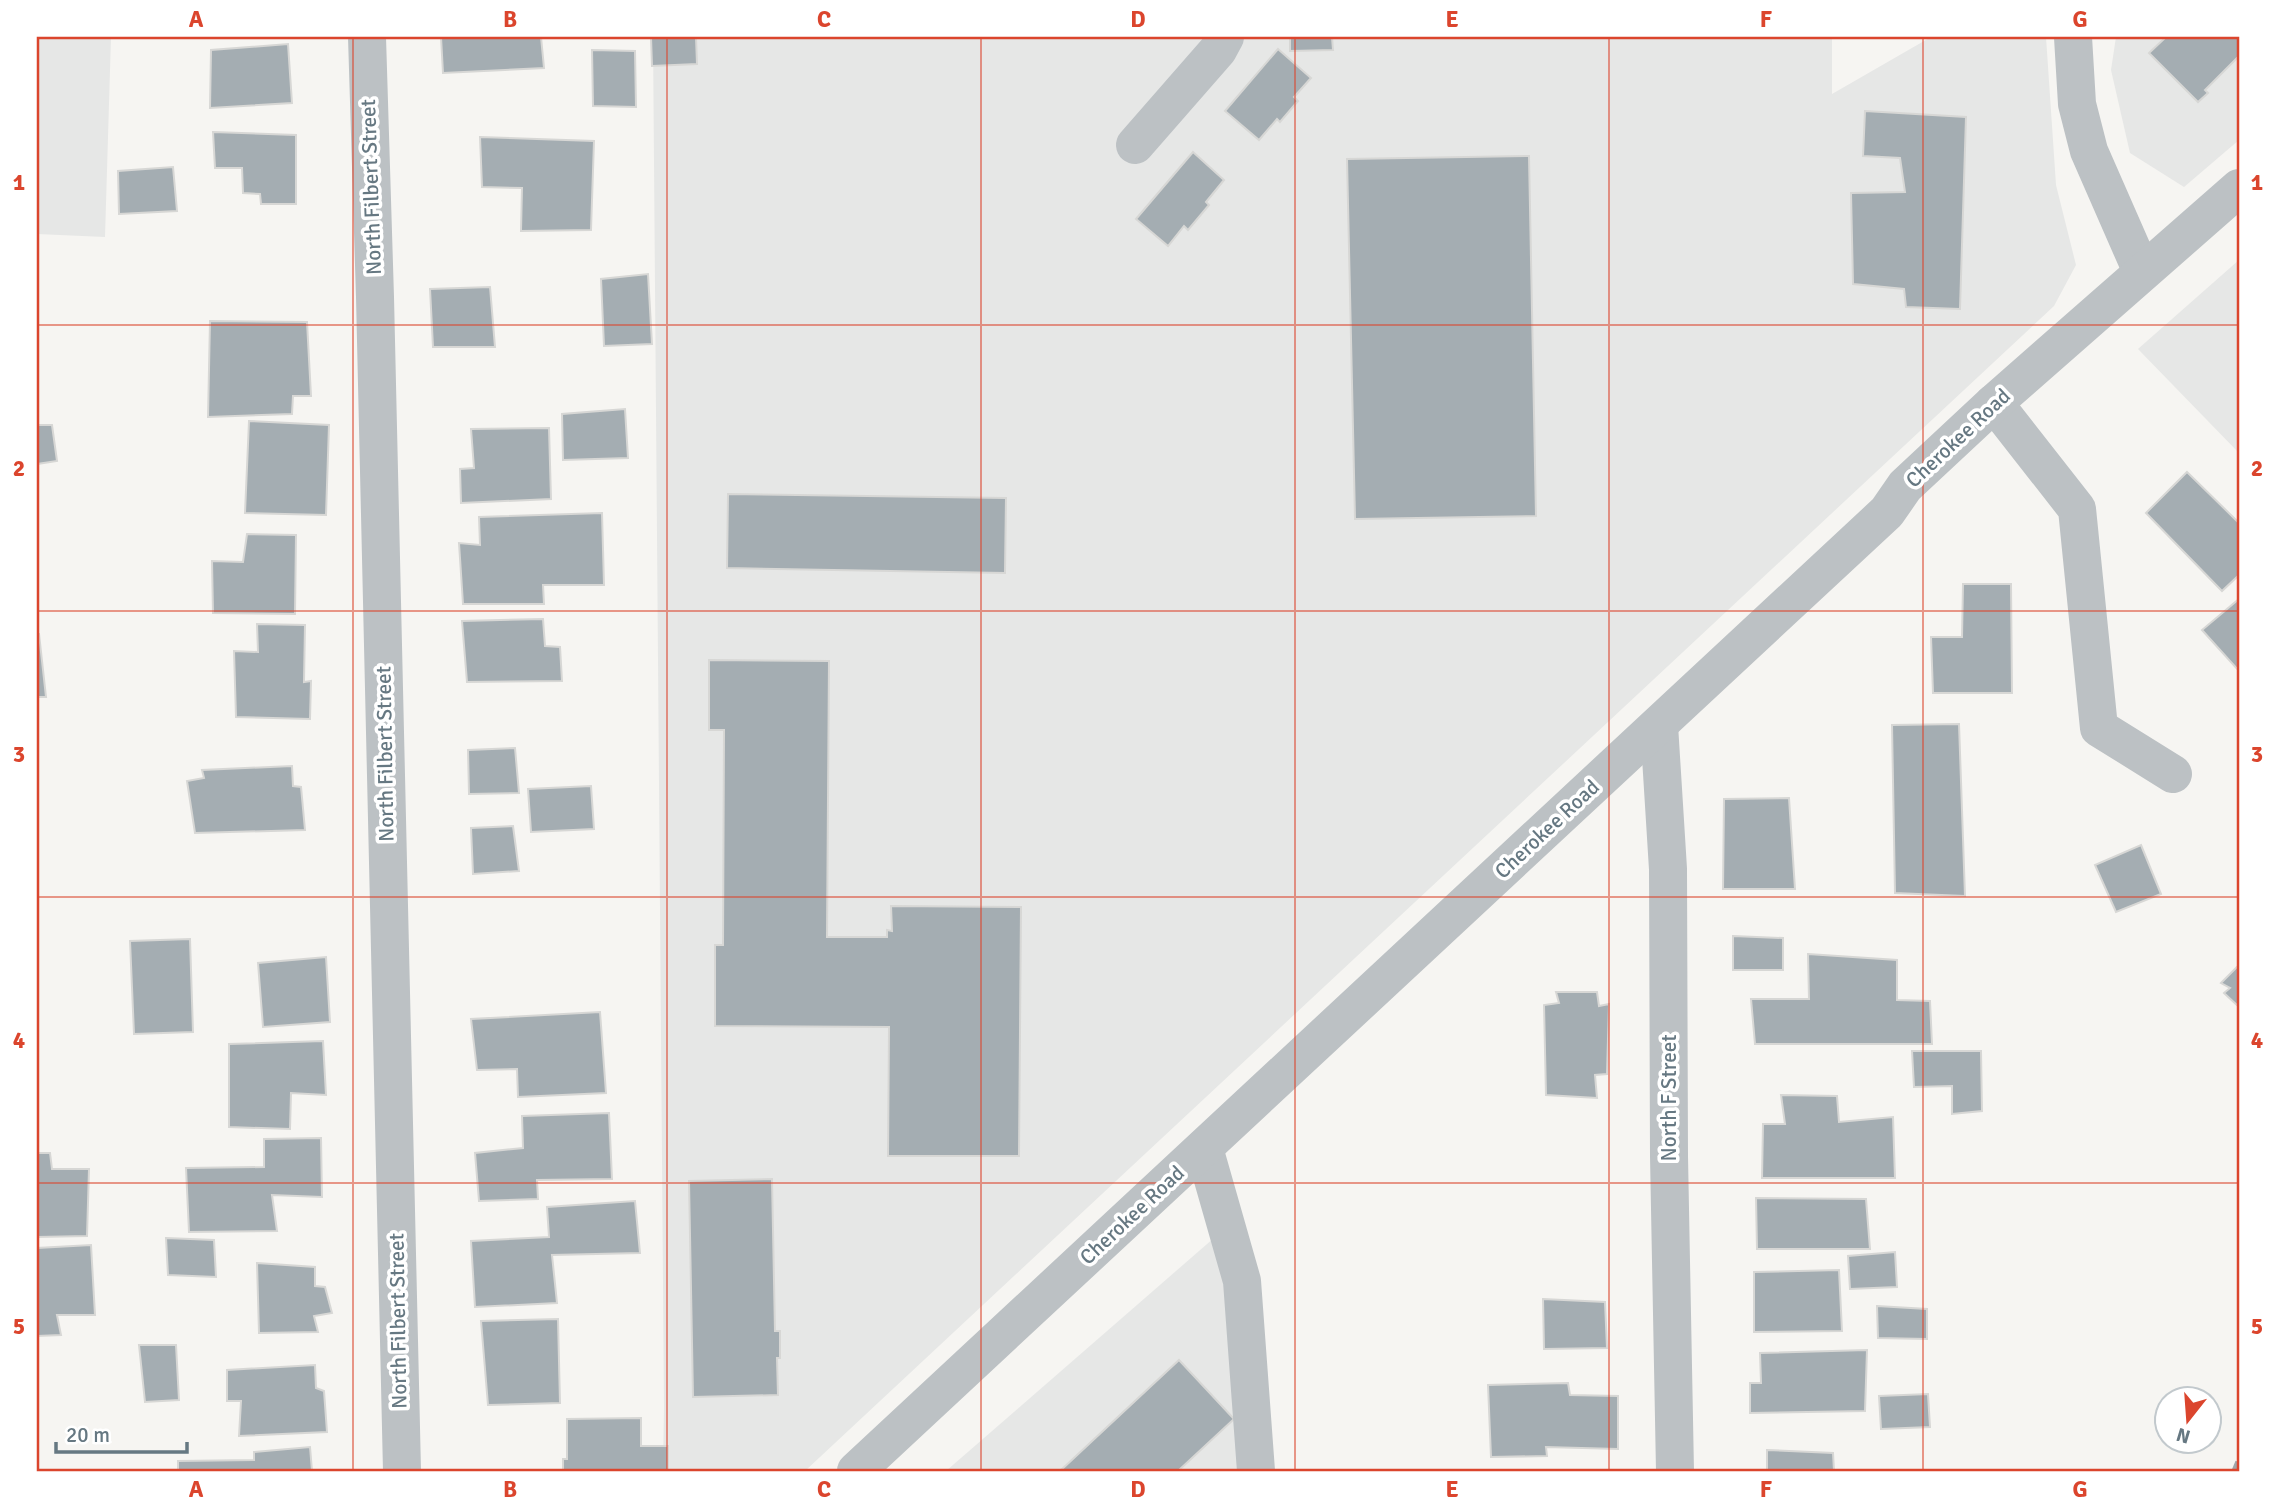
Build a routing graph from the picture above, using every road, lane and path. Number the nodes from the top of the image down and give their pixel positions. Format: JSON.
{"nodes":[{"id":1,"x":366,"y":37,"type":"edge"},
{"id":2,"x":1225,"y":37,"type":"edge"},
{"id":3,"x":2073,"y":37,"type":"edge"},
{"id":4,"x":1135,"y":145,"type":"dead end"},
{"id":5,"x":2239,"y":188,"type":"edge"},
{"id":6,"x":2142,"y":272,"type":"junction"},
{"id":7,"x":1994,"y":403,"type":"junction"},
{"id":8,"x":1659,"y":725,"type":"junction"},
{"id":9,"x":2173,"y":774,"type":"dead end"},
{"id":10,"x":1204,"y":1148,"type":"junction"},
{"id":11,"x":402,"y":1471,"type":"edge"},
{"id":12,"x":856,"y":1471,"type":"edge"},
{"id":13,"x":1256,"y":1471,"type":"edge"},
{"id":14,"x":1675,"y":1471,"type":"edge"}],
"edges":[{"from":1,"to":11,"type":"street","name":"North Filbert Street"},
{"from":2,"to":4,"type":"street"},
{"from":3,"to":6,"type":"street"},
{"from":5,"to":6,"type":"street","name":"Cherokee Road"},
{"from":6,"to":7,"type":"street","name":"Cherokee Road"},
{"from":7,"to":8,"type":"street","name":"Cherokee Road"},
{"from":7,"to":9,"type":"street"},
{"from":8,"to":10,"type":"street","name":"Cherokee Road"},
{"from":8,"to":14,"type":"street","name":"North F Street"},
{"from":10,"to":12,"type":"street","name":"Cherokee Road"},
{"from":10,"to":13,"type":"street"}]}
